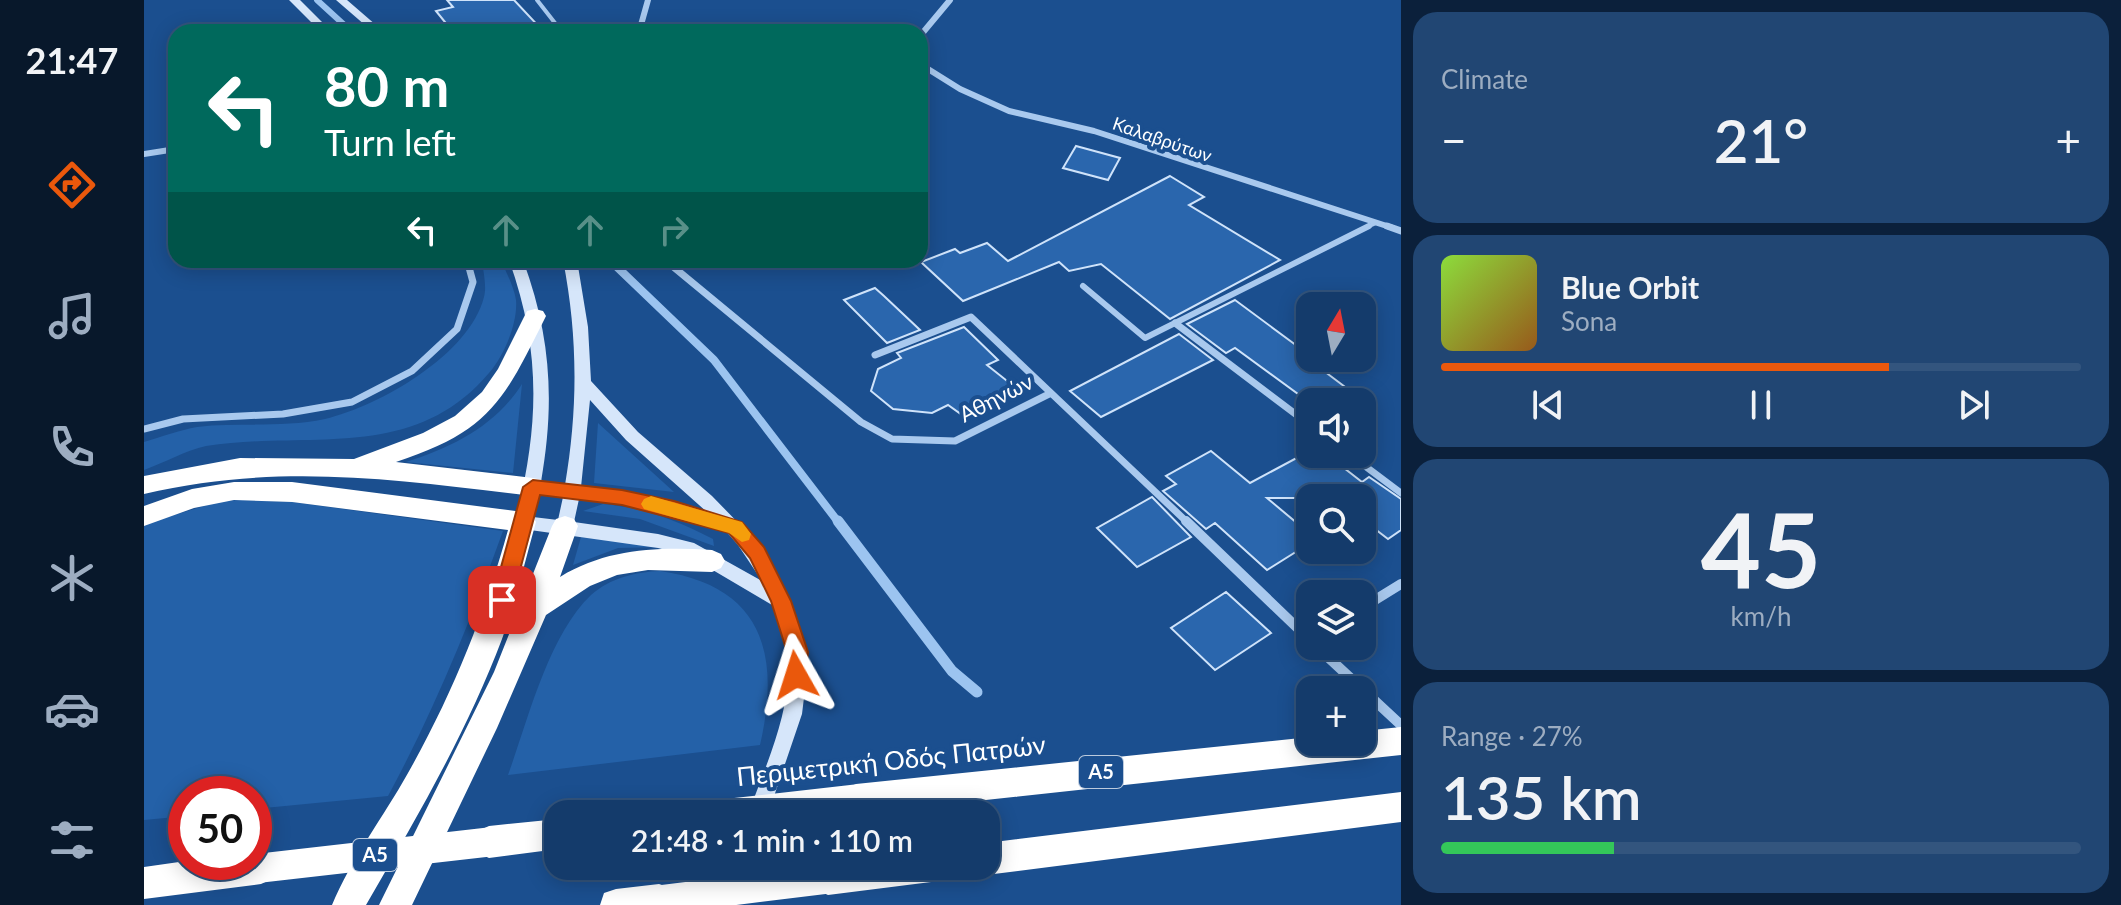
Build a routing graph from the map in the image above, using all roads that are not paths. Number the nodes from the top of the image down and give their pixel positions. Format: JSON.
{"nodes":[{"id":1,"x":294,"y":0,"type":"edge"},
{"id":2,"x":341,"y":0,"type":"edge"},
{"id":3,"x":537,"y":0,"type":"edge"},
{"id":4,"x":648,"y":0,"type":"edge"},
{"id":5,"x":950,"y":0,"type":"edge"},
{"id":6,"x":319,"y":24,"type":"edge"},
{"id":7,"x":370,"y":24,"type":"edge"},
{"id":8,"x":556,"y":24,"type":"edge"},
{"id":9,"x":641,"y":24,"type":"edge"},
{"id":10,"x":928,"y":26,"type":"edge"},
{"id":11,"x":928,"y":69,"type":"edge"},
{"id":12,"x":168,"y":150,"type":"edge"},
{"id":13,"x":144,"y":154,"type":"edge"},
{"id":14,"x":1376,"y":223,"type":"junction"},
{"id":15,"x":1401,"y":231,"type":"edge"},
{"id":16,"x":469,"y":268,"type":"edge"},
{"id":17,"x":519,"y":268,"type":"edge"},
{"id":18,"x":572,"y":268,"type":"edge"},
{"id":19,"x":675,"y":268,"type":"edge"},
{"id":20,"x":1083,"y":286,"type":"dead end"},
{"id":21,"x":535,"y":316,"type":"junction"},
{"id":22,"x":1175,"y":323,"type":"junction"},
{"id":23,"x":875,"y":355,"type":"dead end"},
{"id":24,"x":585,"y":384,"type":"junction"},
{"id":25,"x":1051,"y":393,"type":"junction"},
{"id":26,"x":1296,"y":414,"type":"edge"},
{"id":27,"x":144,"y":429,"type":"edge"},
{"id":28,"x":352,"y":466,"type":"junction"},
{"id":29,"x":1368,"y":468,"type":"edge"},
{"id":30,"x":144,"y":485,"type":"edge"},
{"id":31,"x":533,"y":487,"type":"junction"},
{"id":32,"x":572,"y":492,"type":"junction"},
{"id":33,"x":1401,"y":493,"type":"edge"},
{"id":34,"x":144,"y":516,"type":"edge"},
{"id":35,"x":523,"y":522,"type":"junction"},
{"id":36,"x":565,"y":526,"type":"junction"},
{"id":37,"x":736,"y":527,"type":"junction"},
{"id":38,"x":712,"y":561,"type":"junction"},
{"id":39,"x":1401,"y":584,"type":"edge"},
{"id":40,"x":1376,"y":599,"type":"edge"},
{"id":41,"x":781,"y":601,"type":"junction"},
{"id":42,"x":539,"y":606,"type":"junction"},
{"id":43,"x":1296,"y":627,"type":"edge"},
{"id":44,"x":1331,"y":660,"type":"edge"},
{"id":45,"x":1401,"y":725,"type":"edge"},
{"id":46,"x":1401,"y":741,"type":"edge"},
{"id":47,"x":764,"y":800,"type":"edge"},
{"id":48,"x":847,"y":800,"type":"edge"},
{"id":49,"x":1401,"y":807,"type":"edge"},
{"id":50,"x":544,"y":836,"type":"edge"},
{"id":51,"x":1000,"y":857,"type":"edge"},
{"id":52,"x":735,"y":880,"type":"edge"},
{"id":53,"x":820,"y":880,"type":"edge"},
{"id":54,"x":144,"y":883,"type":"edge"},
{"id":55,"x":348,"y":905,"type":"edge"},
{"id":56,"x":395,"y":905,"type":"edge"},
{"id":57,"x":616,"y":905,"type":"edge"},
{"id":58,"x":726,"y":905,"type":"edge"}],
"edges":[{"from":1,"to":6,"type":"main road"},
{"from":2,"to":7,"type":"main road"},
{"from":3,"to":8,"type":"lane"},
{"from":4,"to":9,"type":"street"},
{"from":5,"to":10,"type":"street"},
{"from":11,"to":14,"type":"street","name":"Καλαβρύτων"},
{"from":12,"to":13,"type":"street"},
{"from":14,"to":15,"type":"street","name":"Καλαβρύτων"},
{"from":14,"to":22,"type":"lane"},
{"from":16,"to":27,"type":"street"},
{"from":17,"to":21,"type":"main road"},
{"from":18,"to":24,"type":"main road"},
{"from":19,"to":25,"type":"street","name":"Αθηνών"},
{"from":20,"to":22,"type":"lane"},
{"from":21,"to":28,"type":"highway"},
{"from":21,"to":31,"type":"main road"},
{"from":22,"to":26,"type":"street"},
{"from":23,"to":25,"type":"street"},
{"from":24,"to":32,"type":"main road"},
{"from":24,"to":37,"type":"main road"},
{"from":25,"to":43,"type":"street","name":"Αθηνών"},
{"from":28,"to":30,"type":"highway"},
{"from":28,"to":31,"type":"highway"},
{"from":29,"to":33,"type":"street"},
{"from":31,"to":32,"type":"main road"},
{"from":31,"to":35,"type":"main road"},
{"from":32,"to":36,"type":"main road"},
{"from":32,"to":37,"type":"main road"},
{"from":34,"to":35,"type":"highway"},
{"from":35,"to":36,"type":"main road"},
{"from":35,"to":55,"type":"highway"},
{"from":36,"to":38,"type":"main road"},
{"from":36,"to":42,"type":"highway"},
{"from":37,"to":41,"type":"main road"},
{"from":38,"to":41,"type":"main road"},
{"from":38,"to":42,"type":"highway"},
{"from":39,"to":40,"type":"street"},
{"from":41,"to":47,"type":"main road"},
{"from":42,"to":56,"type":"highway"},
{"from":44,"to":45,"type":"street"},
{"from":46,"to":48,"type":"highway","name":"Περιμετρική Οδός Πατρών","number":"Α5","bridge":true},
{"from":49,"to":51,"type":"highway"},
{"from":50,"to":54,"type":"highway","number":"Α5","bridge":true},
{"from":52,"to":58,"type":"main road"},
{"from":53,"to":57,"type":"highway","bridge":true}]}
